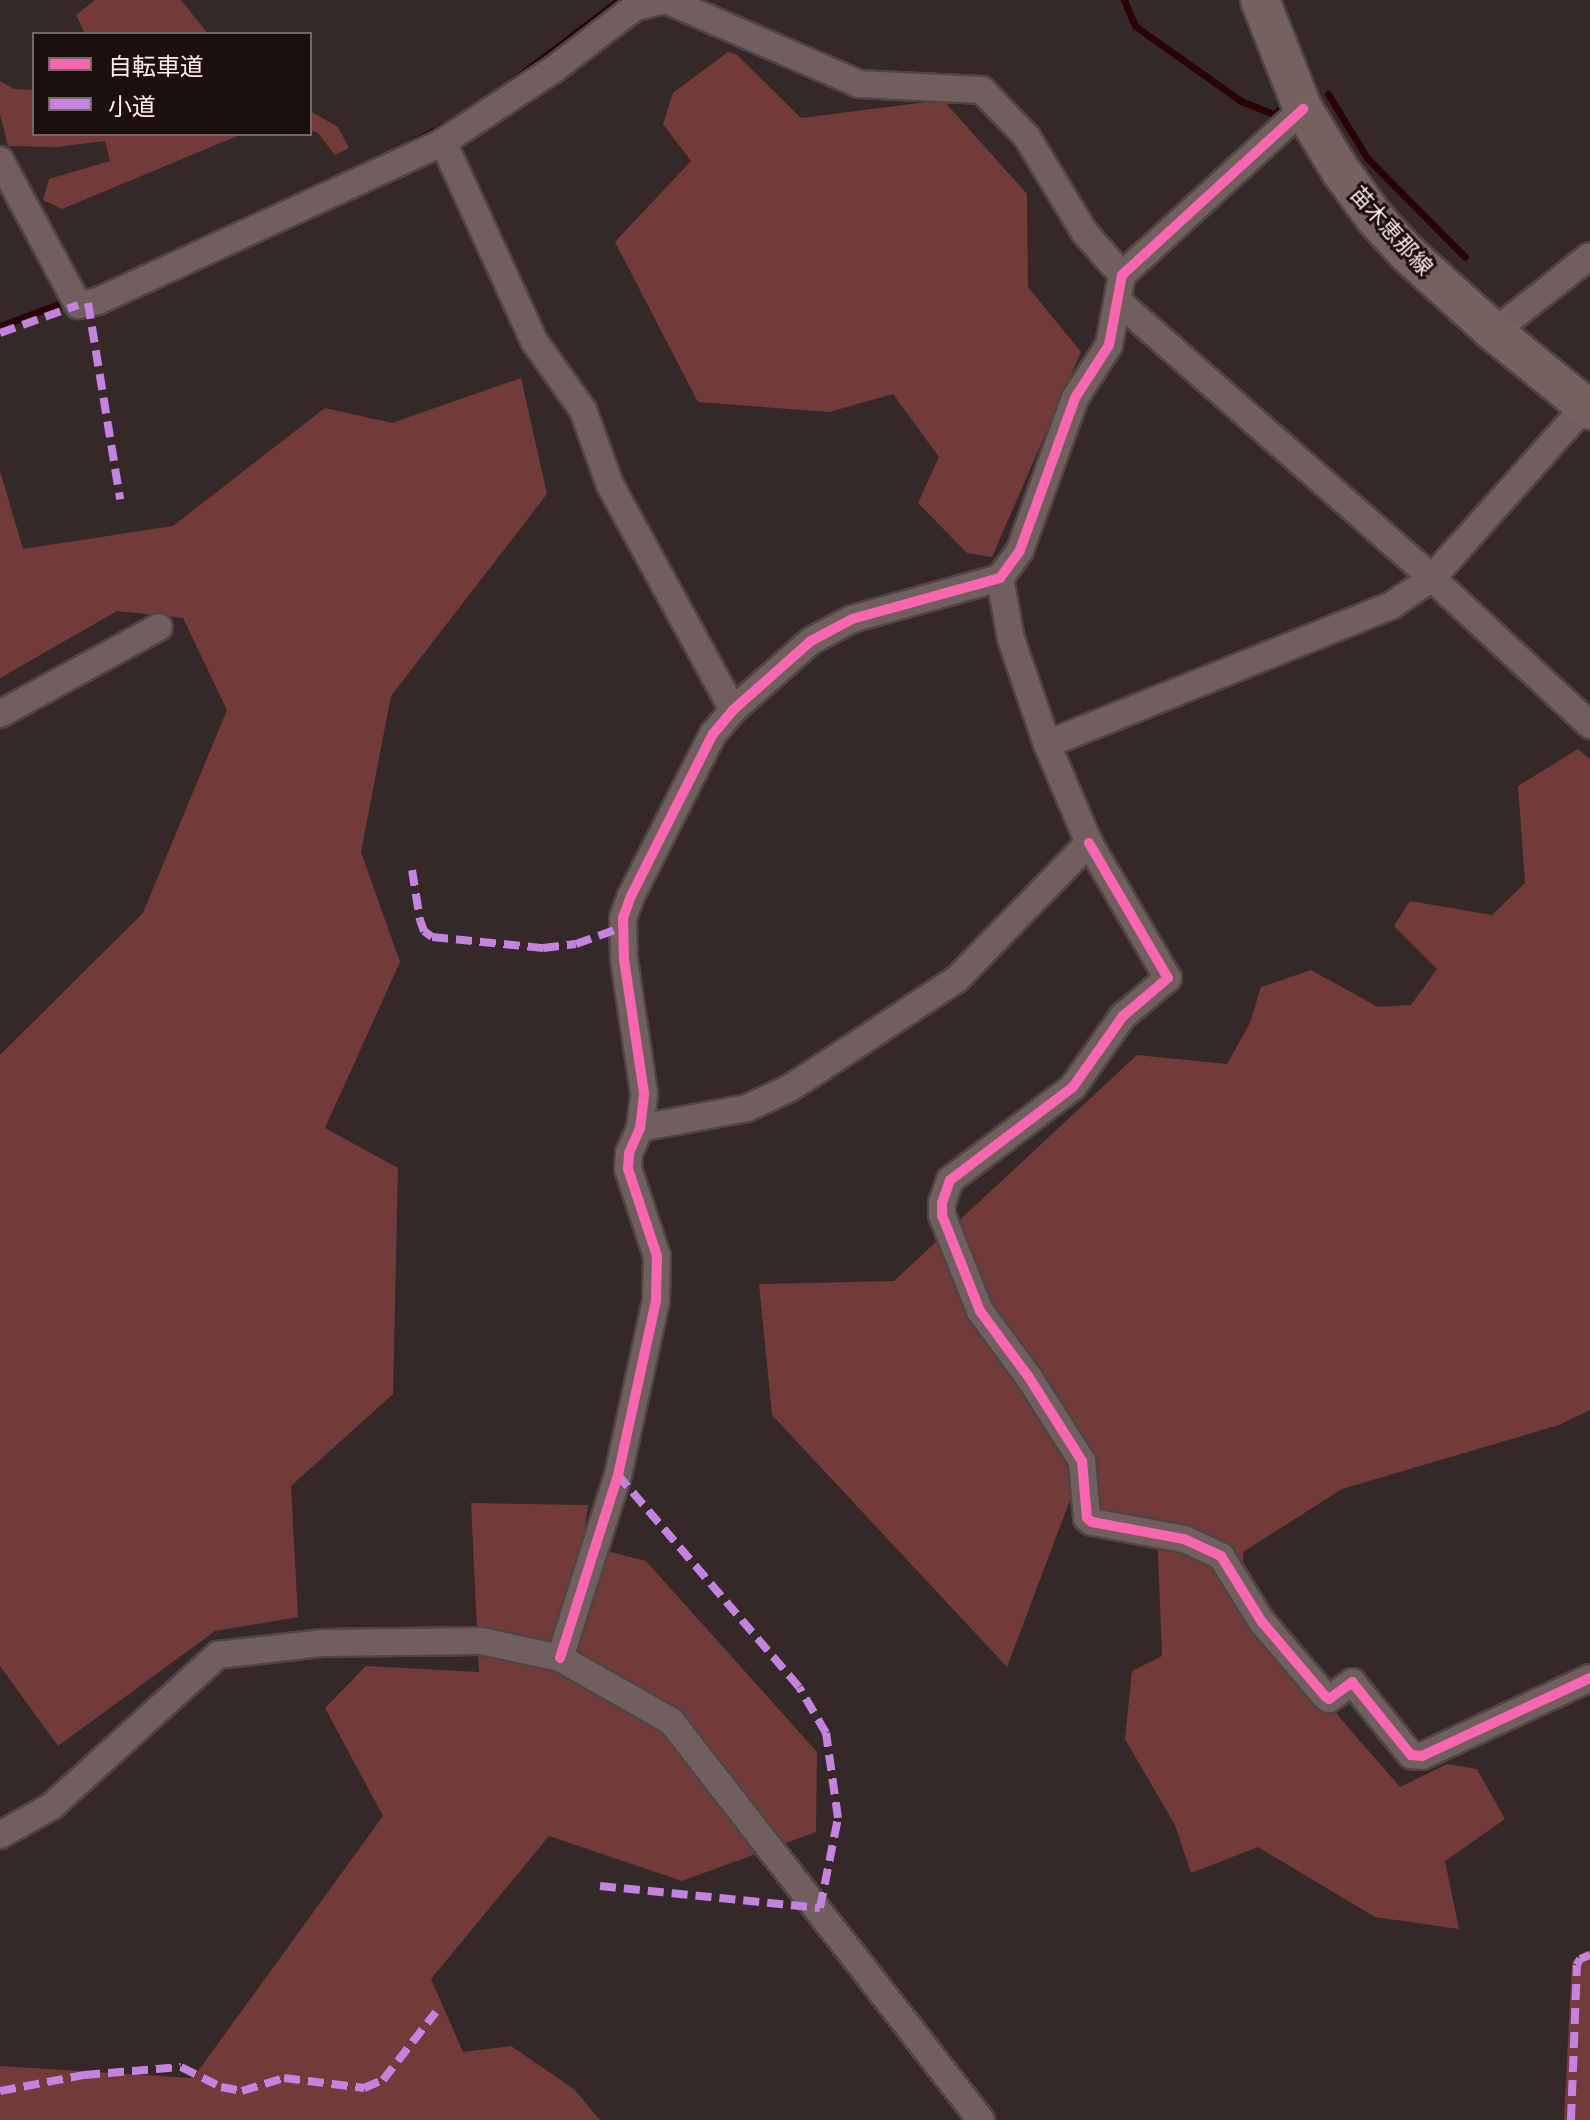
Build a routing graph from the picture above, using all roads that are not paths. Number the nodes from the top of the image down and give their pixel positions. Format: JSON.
{"nodes":[{"id":1,"x":1260,"y":0,"type":"edge"},
{"id":2,"x":1303,"y":109,"type":"junction"},
{"id":3,"x":443,"y":142,"type":"junction"},
{"id":4,"x":0,"y":160,"type":"edge"},
{"id":5,"x":1590,"y":256,"type":"edge"},
{"id":6,"x":1122,"y":275,"type":"junction"},
{"id":7,"x":1119,"y":302,"type":"junction"},
{"id":8,"x":1494,"y":332,"type":"junction"},
{"id":9,"x":1588,"y":408,"type":"edge"},
{"id":10,"x":1000,"y":578,"type":"junction"},
{"id":11,"x":1432,"y":578,"type":"junction"},
{"id":12,"x":159,"y":627,"type":"dead end"},
{"id":13,"x":733,"y":710,"type":"junction"},
{"id":14,"x":0,"y":714,"type":"edge"},
{"id":15,"x":1590,"y":725,"type":"edge"},
{"id":16,"x":1047,"y":744,"type":"junction"},
{"id":17,"x":1089,"y":843,"type":"junction"},
{"id":18,"x":640,"y":1128,"type":"junction"},
{"id":19,"x":560,"y":1658,"type":"junction"},
{"id":20,"x":1590,"y":1678,"type":"edge"},
{"id":21,"x":0,"y":1835,"type":"edge"},
{"id":22,"x":981,"y":2120,"type":"edge"}],
"edges":[{"from":1,"to":2,"type":"main road","name":"苗木恵那線"},
{"from":2,"to":6,"type":"street"},
{"from":2,"to":8,"type":"main road","name":"苗木恵那線"},
{"from":3,"to":4,"type":"street"},
{"from":3,"to":6,"type":"street"},
{"from":3,"to":13,"type":"street"},
{"from":5,"to":8,"type":"street"},
{"from":6,"to":7,"type":"street"},
{"from":7,"to":10,"type":"street"},
{"from":7,"to":11,"type":"street"},
{"from":8,"to":9,"type":"main road","name":"苗木恵那線"},
{"from":9,"to":11,"type":"street"},
{"from":10,"to":13,"type":"street"},
{"from":10,"to":16,"type":"street"},
{"from":11,"to":15,"type":"street"},
{"from":11,"to":16,"type":"street"},
{"from":12,"to":14,"type":"street"},
{"from":13,"to":18,"type":"street"},
{"from":16,"to":17,"type":"street"},
{"from":17,"to":18,"type":"street"},
{"from":17,"to":20,"type":"street"},
{"from":18,"to":19,"type":"street"},
{"from":19,"to":21,"type":"street"},
{"from":19,"to":22,"type":"street"}]}
